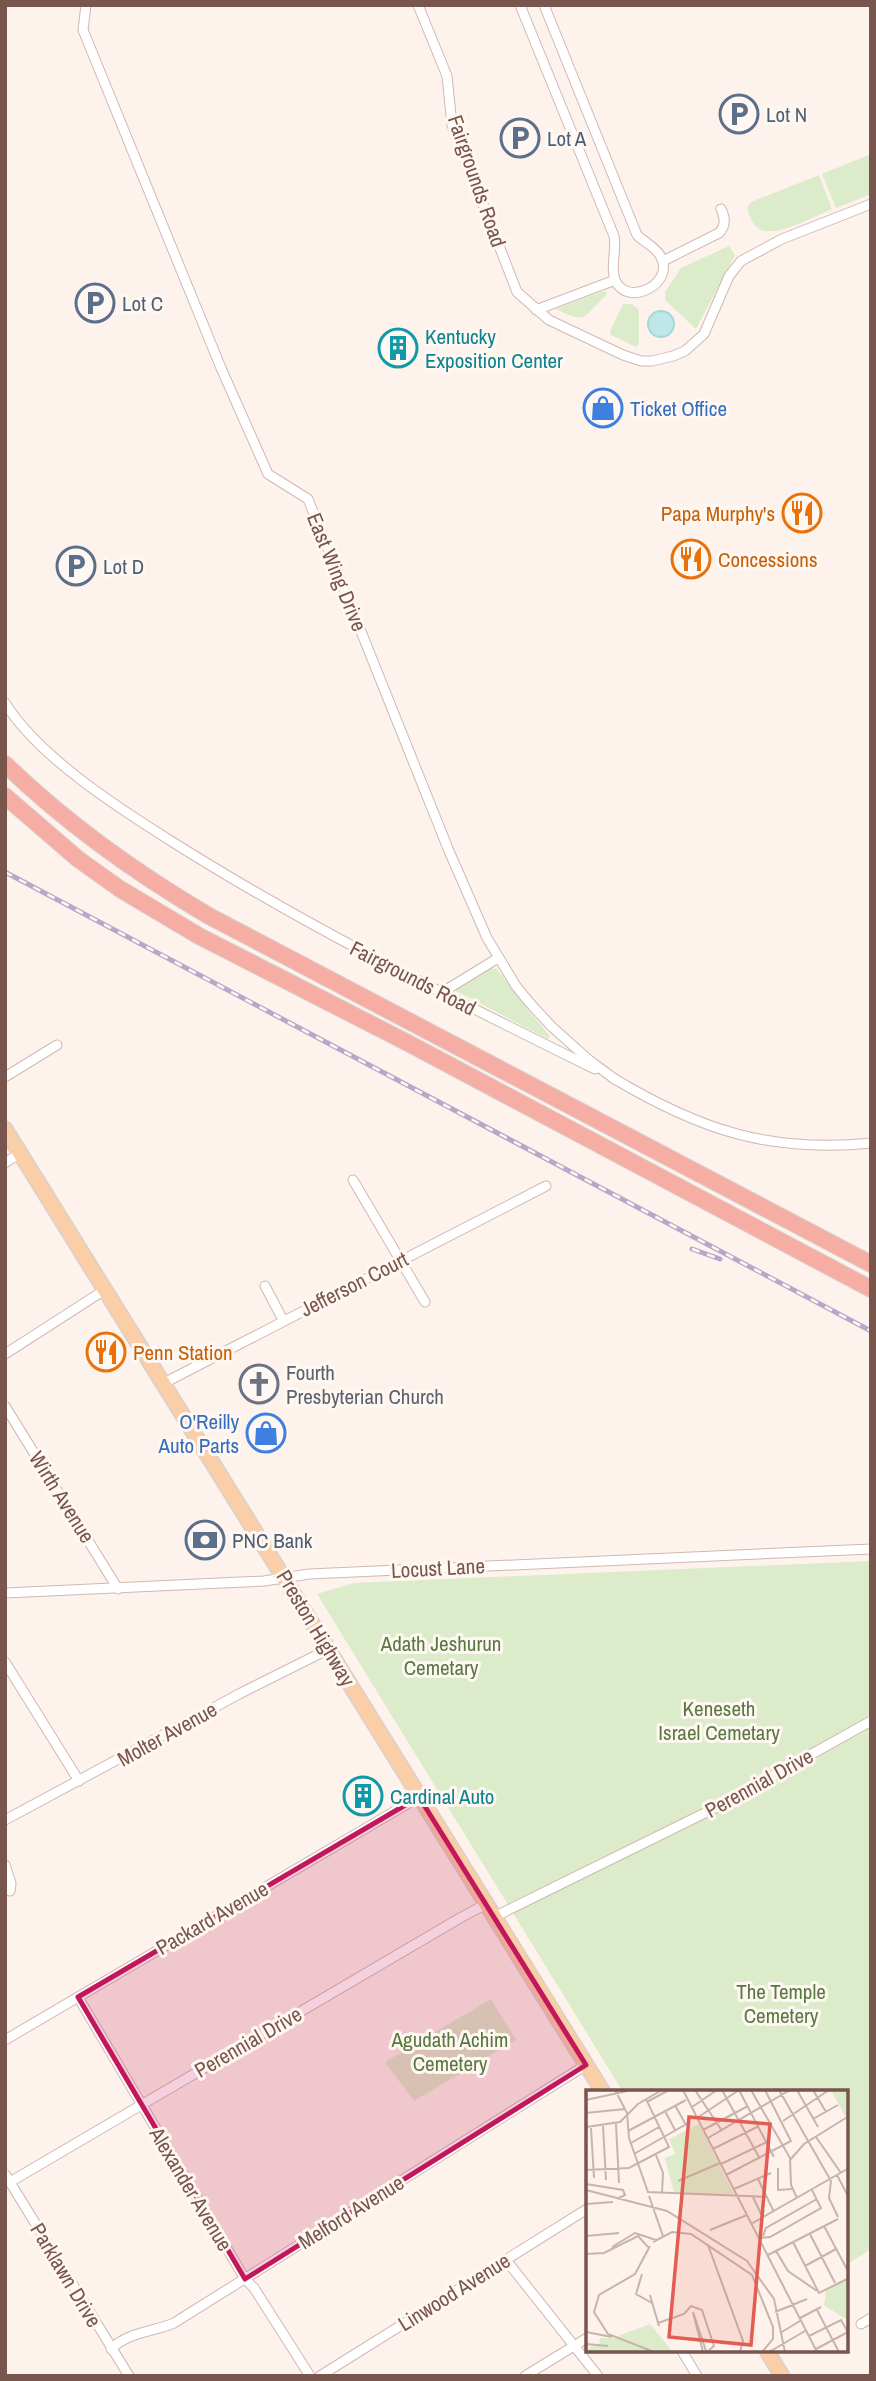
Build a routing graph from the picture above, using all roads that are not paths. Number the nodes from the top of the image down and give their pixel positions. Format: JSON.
{"nodes":[{"id":1,"x":86,"y":5,"type":"edge"},
{"id":2,"x":418,"y":5,"type":"edge"},
{"id":3,"x":520,"y":5,"type":"edge"},
{"id":4,"x":544,"y":5,"type":"edge"},
{"id":5,"x":871,"y":204,"type":"edge"},
{"id":6,"x":721,"y":209,"type":"dead end"},
{"id":7,"x":663,"y":261,"type":"junction"},
{"id":8,"x":615,"y":280,"type":"junction"},
{"id":9,"x":536,"y":310,"type":"junction"},
{"id":10,"x":5,"y":703,"type":"edge"},
{"id":11,"x":5,"y":764,"type":"edge"},
{"id":12,"x":5,"y":796,"type":"edge"},
{"id":13,"x":498,"y":958,"type":"junction"},
{"id":14,"x":441,"y":993,"type":"junction"},
{"id":15,"x":57,"y":1045,"type":"dead end"},
{"id":16,"x":5,"y":1077,"type":"edge"},
{"id":17,"x":616,"y":1080,"type":"junction"},
{"id":18,"x":5,"y":1129,"type":"edge"},
{"id":19,"x":871,"y":1143,"type":"edge"},
{"id":20,"x":20,"y":1153,"type":"junction"},
{"id":21,"x":5,"y":1163,"type":"edge"},
{"id":22,"x":353,"y":1180,"type":"dead end"},
{"id":23,"x":546,"y":1185,"type":"dead end"},
{"id":24,"x":402,"y":1260,"type":"junction"},
{"id":25,"x":871,"y":1264,"type":"edge"},
{"id":26,"x":265,"y":1286,"type":"dead end"},
{"id":27,"x":106,"y":1289,"type":"junction"},
{"id":28,"x":871,"y":1289,"type":"edge"},
{"id":29,"x":425,"y":1301,"type":"dead end"},
{"id":30,"x":283,"y":1320,"type":"junction"},
{"id":31,"x":5,"y":1354,"type":"edge"},
{"id":32,"x":164,"y":1383,"type":"junction"},
{"id":33,"x":5,"y":1406,"type":"edge"},
{"id":34,"x":871,"y":1549,"type":"edge"},
{"id":35,"x":285,"y":1578,"type":"junction"},
{"id":36,"x":118,"y":1589,"type":"junction"},
{"id":37,"x":5,"y":1593,"type":"edge"},
{"id":38,"x":328,"y":1649,"type":"junction"},
{"id":39,"x":5,"y":1662,"type":"edge"},
{"id":40,"x":871,"y":1721,"type":"edge"},
{"id":41,"x":79,"y":1781,"type":"junction"},
{"id":42,"x":419,"y":1797,"type":"junction"},
{"id":43,"x":5,"y":1820,"type":"edge"},
{"id":44,"x":5,"y":1865,"type":"edge"},
{"id":45,"x":10,"y":1891,"type":"dead end"},
{"id":46,"x":490,"y":1911,"type":"junction"},
{"id":47,"x":78,"y":1997,"type":"junction"},
{"id":48,"x":5,"y":2040,"type":"edge"},
{"id":49,"x":586,"y":2065,"type":"junction"},
{"id":50,"x":602,"y":2090,"type":"edge"},
{"id":51,"x":140,"y":2104,"type":"junction"},
{"id":52,"x":8,"y":2178,"type":"edge"},
{"id":53,"x":586,"y":2210,"type":"edge"},
{"id":54,"x":506,"y":2260,"type":"junction"},
{"id":55,"x":245,"y":2279,"type":"junction"},
{"id":56,"x":871,"y":2318,"type":"edge"},
{"id":57,"x":861,"y":2324,"type":"dead end"},
{"id":58,"x":586,"y":2339,"type":"edge"},
{"id":59,"x":574,"y":2346,"type":"junction"},
{"id":60,"x":111,"y":2349,"type":"junction"},
{"id":61,"x":683,"y":2353,"type":"edge"},
{"id":62,"x":768,"y":2353,"type":"edge"},
{"id":63,"x":129,"y":2376,"type":"edge"},
{"id":64,"x":310,"y":2376,"type":"edge"},
{"id":65,"x":320,"y":2376,"type":"edge"},
{"id":66,"x":525,"y":2376,"type":"edge"},
{"id":67,"x":598,"y":2376,"type":"edge"},
{"id":68,"x":697,"y":2376,"type":"edge"},
{"id":69,"x":782,"y":2376,"type":"edge"}],
"edges":[{"from":1,"to":13,"type":"street","name":"East Wing Drive"},
{"from":2,"to":9,"type":"street","name":"Fairgrounds Road"},
{"from":3,"to":8,"type":"street"},
{"from":4,"to":7,"type":"street"},
{"from":5,"to":9,"type":"street","name":"Fairgrounds Road"},
{"from":6,"to":7,"type":"street"},
{"from":7,"to":8,"type":"street"},
{"from":8,"to":9,"type":"street"},
{"from":10,"to":14,"type":"street","name":"Fairgrounds Road"},
{"from":11,"to":25,"type":"highway"},
{"from":12,"to":28,"type":"highway"},
{"from":13,"to":14,"type":"street"},
{"from":13,"to":17,"type":"street","name":"East Wing Drive"},
{"from":14,"to":17,"type":"street","name":"Fairgrounds Road"},
{"from":15,"to":16,"type":"street"},
{"from":17,"to":19,"type":"street","name":"Fairgrounds Road"},
{"from":18,"to":20,"type":"main road","name":"Preston Highway"},
{"from":20,"to":21,"type":"street"},
{"from":20,"to":27,"type":"main road","name":"Preston Highway"},
{"from":22,"to":24,"type":"street"},
{"from":23,"to":24,"type":"street","name":"Jefferson Court"},
{"from":24,"to":29,"type":"street"},
{"from":24,"to":30,"type":"street","name":"Jefferson Court"},
{"from":26,"to":30,"type":"street"},
{"from":27,"to":31,"type":"street"},
{"from":27,"to":32,"type":"main road","name":"Preston Highway"},
{"from":30,"to":32,"type":"street","name":"Jefferson Court"},
{"from":32,"to":35,"type":"main road","name":"Preston Highway"},
{"from":33,"to":36,"type":"street","name":"Wirth Avenue"},
{"from":34,"to":35,"type":"street","name":"Locust Lane"},
{"from":35,"to":36,"type":"street","name":"Locust Lane"},
{"from":35,"to":38,"type":"main road","name":"Preston Highway"},
{"from":36,"to":37,"type":"street","name":"Locust Lane"},
{"from":38,"to":41,"type":"street","name":"Molter Avenue"},
{"from":38,"to":42,"type":"main road","name":"Preston Highway"},
{"from":39,"to":41,"type":"street"},
{"from":40,"to":46,"type":"street","name":"Perennial Drive"},
{"from":41,"to":43,"type":"street","name":"Molter Avenue"},
{"from":42,"to":46,"type":"main road","name":"Preston Highway"},
{"from":42,"to":47,"type":"street","name":"Packard Avenue"},
{"from":44,"to":45,"type":"street"},
{"from":46,"to":49,"type":"main road","name":"Preston Highway"},
{"from":46,"to":51,"type":"street","name":"Perennial Drive"},
{"from":47,"to":48,"type":"street","name":"Packard Avenue"},
{"from":47,"to":51,"type":"street","name":"Alexander Avenue"},
{"from":49,"to":50,"type":"main road","name":"Preston Highway"},
{"from":49,"to":55,"type":"street","name":"Melford Avenue"},
{"from":51,"to":52,"type":"street","name":"Perennial Drive"},
{"from":51,"to":55,"type":"street","name":"Alexander Avenue"},
{"from":52,"to":60,"type":"street","name":"Parklawn Drive"},
{"from":53,"to":54,"type":"street","name":"Linwood Avenue"},
{"from":54,"to":59,"type":"street"},
{"from":54,"to":65,"type":"street","name":"Linwood Avenue"},
{"from":55,"to":60,"type":"street","name":"Melford Avenue"},
{"from":55,"to":64,"type":"street","name":"Alexander Avenue"},
{"from":56,"to":57,"type":"street"},
{"from":58,"to":59,"type":"street"},
{"from":59,"to":66,"type":"street"},
{"from":59,"to":67,"type":"street"},
{"from":60,"to":63,"type":"street","name":"Parklawn Drive"},
{"from":61,"to":68,"type":"street"},
{"from":62,"to":69,"type":"main road"}]}
